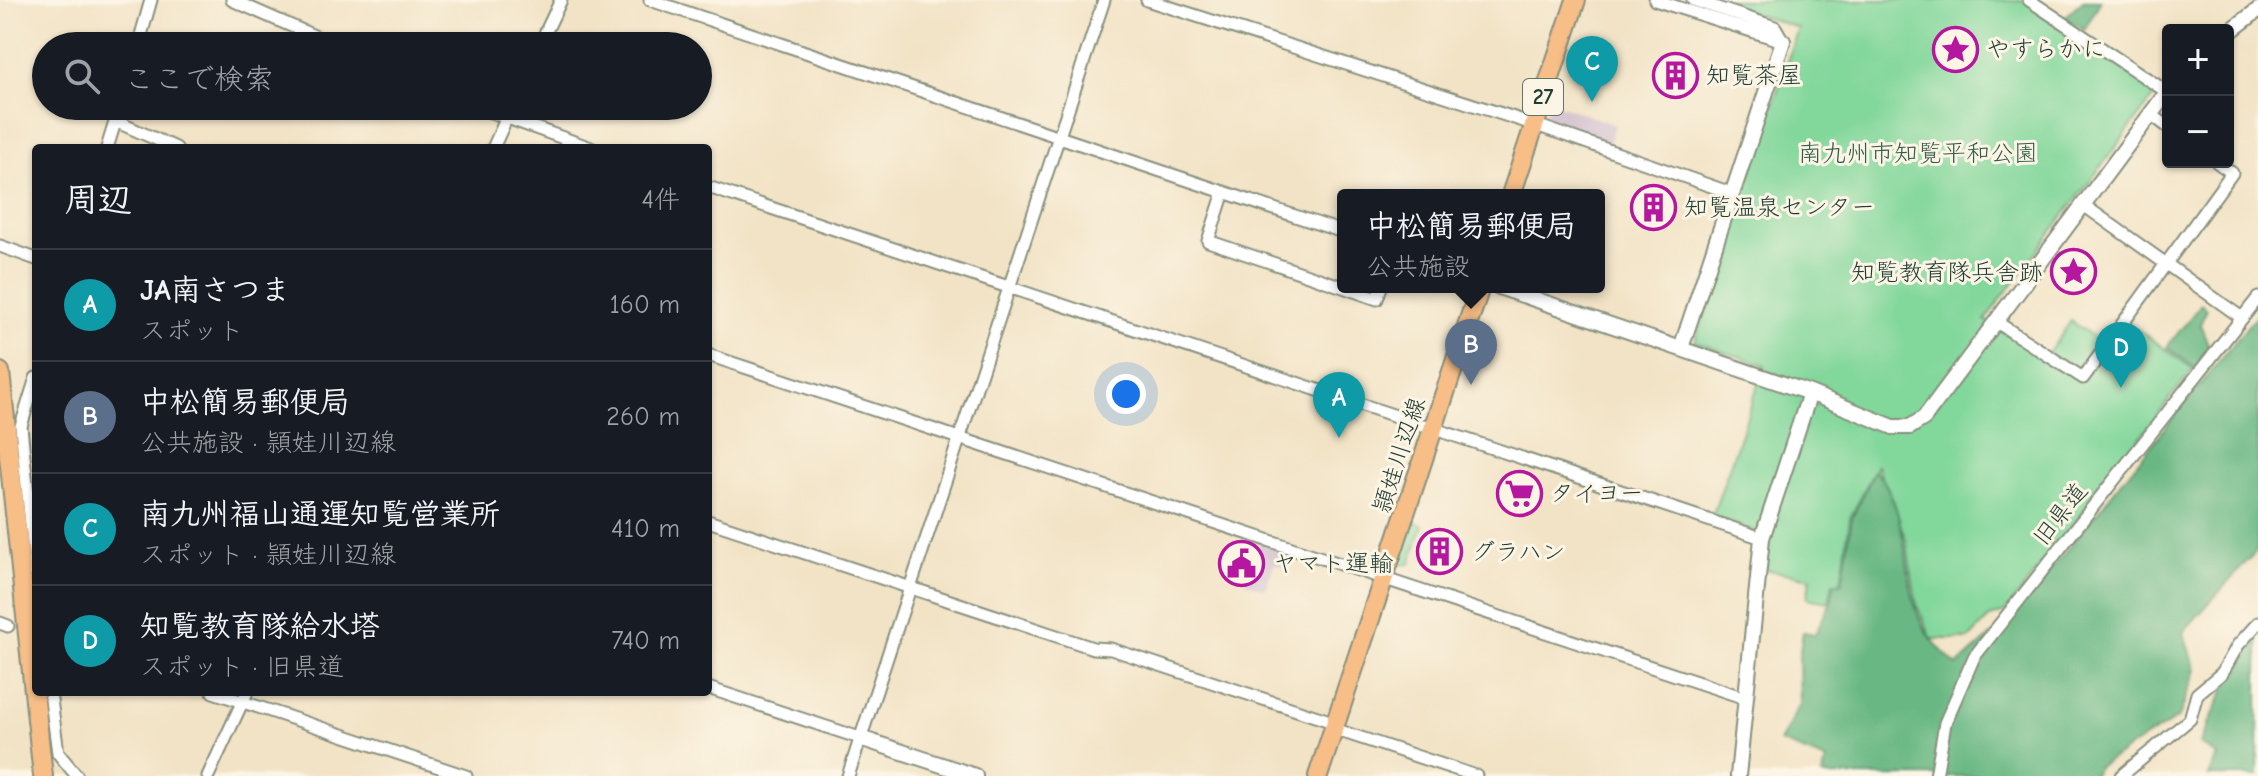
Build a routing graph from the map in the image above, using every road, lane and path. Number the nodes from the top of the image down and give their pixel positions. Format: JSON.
{"nodes":[{"id":1,"x":151,"y":0,"type":"edge"},
{"id":2,"x":232,"y":0,"type":"edge"},
{"id":3,"x":561,"y":0,"type":"edge"},
{"id":4,"x":650,"y":0,"type":"edge"},
{"id":5,"x":1104,"y":0,"type":"edge"},
{"id":6,"x":1147,"y":0,"type":"edge"},
{"id":7,"x":1576,"y":0,"type":"edge"},
{"id":8,"x":1655,"y":0,"type":"edge"},
{"id":9,"x":1693,"y":0,"type":"edge"},
{"id":10,"x":2029,"y":0,"type":"edge"},
{"id":11,"x":2258,"y":11,"type":"edge"},
{"id":12,"x":2234,"y":29,"type":"edge"},
{"id":13,"x":142,"y":32,"type":"edge"},
{"id":14,"x":305,"y":32,"type":"edge"},
{"id":15,"x":546,"y":32,"type":"edge"},
{"id":16,"x":1783,"y":41,"type":"junction"},
{"id":17,"x":2162,"y":88,"type":"edge"},
{"id":18,"x":2164,"y":96,"type":"edge"},
{"id":19,"x":2151,"y":114,"type":"junction"},
{"id":20,"x":506,"y":120,"type":"joint"},
{"id":21,"x":115,"y":121,"type":"joint"},
{"id":22,"x":2162,"y":122,"type":"edge"},
{"id":23,"x":1534,"y":125,"type":"junction"},
{"id":24,"x":1059,"y":137,"type":"junction"},
{"id":25,"x":108,"y":144,"type":"edge"},
{"id":26,"x":167,"y":144,"type":"edge"},
{"id":27,"x":495,"y":144,"type":"edge"},
{"id":28,"x":579,"y":144,"type":"edge"},
{"id":29,"x":2225,"y":168,"type":"edge"},
{"id":30,"x":712,"y":188,"type":"edge"},
{"id":31,"x":1513,"y":189,"type":"edge"},
{"id":32,"x":1224,"y":192,"type":"junction"},
{"id":33,"x":1731,"y":193,"type":"junction"},
{"id":34,"x":2082,"y":204,"type":"junction"},
{"id":35,"x":1337,"y":230,"type":"edge"},
{"id":36,"x":0,"y":246,"type":"edge"},
{"id":37,"x":32,"y":258,"type":"edge"},
{"id":38,"x":2166,"y":265,"type":"junction"},
{"id":39,"x":1337,"y":285,"type":"edge"},
{"id":40,"x":1010,"y":287,"type":"junction"},
{"id":41,"x":1360,"y":293,"type":"edge"},
{"id":42,"x":1379,"y":293,"type":"edge"},
{"id":43,"x":1478,"y":293,"type":"edge"},
{"id":44,"x":1517,"y":293,"type":"edge"},
{"id":45,"x":2258,"y":298,"type":"edge"},
{"id":46,"x":2242,"y":318,"type":"junction"},
{"id":47,"x":1995,"y":321,"type":"junction"},
{"id":48,"x":1681,"y":348,"type":"junction"},
{"id":49,"x":712,"y":356,"type":"edge"},
{"id":50,"x":0,"y":372,"type":"edge"},
{"id":51,"x":32,"y":391,"type":"edge"},
{"id":52,"x":1810,"y":393,"type":"junction"},
{"id":53,"x":1432,"y":428,"type":"junction"},
{"id":54,"x":960,"y":439,"type":"junction"},
{"id":55,"x":31,"y":463,"type":"edge"},
{"id":56,"x":32,"y":485,"type":"edge"},
{"id":57,"x":712,"y":522,"type":"edge"},
{"id":58,"x":1762,"y":538,"type":"junction"},
{"id":59,"x":1383,"y":579,"type":"junction"},
{"id":60,"x":911,"y":588,"type":"junction"},
{"id":61,"x":2258,"y":623,"type":"edge"},
{"id":62,"x":32,"y":673,"type":"edge"},
{"id":63,"x":712,"y":689,"type":"edge"},
{"id":64,"x":34,"y":696,"type":"edge"},
{"id":65,"x":51,"y":696,"type":"edge"},
{"id":66,"x":244,"y":697,"type":"edge"},
{"id":67,"x":1745,"y":698,"type":"junction"},
{"id":68,"x":1335,"y":726,"type":"junction"},
{"id":69,"x":860,"y":738,"type":"junction"},
{"id":70,"x":43,"y":776,"type":"edge"},
{"id":71,"x":77,"y":776,"type":"edge"},
{"id":72,"x":208,"y":776,"type":"edge"},
{"id":73,"x":466,"y":776,"type":"edge"},
{"id":74,"x":848,"y":776,"type":"edge"},
{"id":75,"x":975,"y":776,"type":"edge"},
{"id":76,"x":1318,"y":776,"type":"edge"},
{"id":77,"x":1476,"y":776,"type":"edge"},
{"id":78,"x":1738,"y":776,"type":"edge"},
{"id":79,"x":1936,"y":776,"type":"edge"},
{"id":80,"x":2121,"y":776,"type":"edge"}],
"edges":[{"from":1,"to":13,"type":"street"},
{"from":2,"to":14,"type":"street"},
{"from":3,"to":15,"type":"street"},
{"from":4,"to":24,"type":"street"},
{"from":5,"to":24,"type":"street"},
{"from":6,"to":23,"type":"street"},
{"from":7,"to":23,"type":"main road","number":"27"},
{"from":8,"to":16,"type":"street"},
{"from":9,"to":16,"type":"street"},
{"from":10,"to":17,"type":"street"},
{"from":11,"to":12,"type":"street"},
{"from":16,"to":33,"type":"street"},
{"from":18,"to":19,"type":"street"},
{"from":19,"to":22,"type":"street"},
{"from":19,"to":34,"type":"street"},
{"from":20,"to":27,"type":"street"},
{"from":20,"to":28,"type":"street"},
{"from":21,"to":25,"type":"street"},
{"from":21,"to":26,"type":"street"},
{"from":23,"to":31,"type":"main road","number":"27"},
{"from":23,"to":33,"type":"street"},
{"from":24,"to":32,"type":"street"},
{"from":24,"to":40,"type":"street"},
{"from":29,"to":38,"type":"street"},
{"from":30,"to":40,"type":"street"},
{"from":32,"to":35,"type":"street"},
{"from":32,"to":39,"type":"street"},
{"from":33,"to":48,"type":"street"},
{"from":34,"to":38,"type":"street"},
{"from":34,"to":47,"type":"street"},
{"from":36,"to":37,"type":"street"},
{"from":38,"to":46,"type":"street"},
{"from":38,"to":47,"type":"street"},
{"from":40,"to":53,"type":"street"},
{"from":40,"to":54,"type":"street"},
{"from":41,"to":42,"type":"street"},
{"from":43,"to":53,"type":"main road","name":"頴娃川辺線"},
{"from":44,"to":48,"type":"street"},
{"from":45,"to":46,"type":"street","name":"旧県道"},
{"from":46,"to":79,"type":"street","name":"旧県道"},
{"from":47,"to":52,"type":"street"},
{"from":48,"to":52,"type":"street"},
{"from":49,"to":54,"type":"street"},
{"from":50,"to":62,"type":"main road"},
{"from":51,"to":55,"type":"street"},
{"from":52,"to":58,"type":"street"},
{"from":53,"to":58,"type":"street"},
{"from":53,"to":59,"type":"main road","name":"頴娃川辺線"},
{"from":54,"to":59,"type":"street"},
{"from":54,"to":60,"type":"street"},
{"from":55,"to":56,"type":"street"},
{"from":57,"to":60,"type":"street"},
{"from":58,"to":67,"type":"street"},
{"from":59,"to":67,"type":"street"},
{"from":59,"to":68,"type":"main road","name":"頴娃川辺線"},
{"from":60,"to":68,"type":"street"},
{"from":60,"to":69,"type":"street"},
{"from":61,"to":80,"type":"street"},
{"from":63,"to":69,"type":"street"},
{"from":64,"to":70,"type":"main road"},
{"from":65,"to":71,"type":"street"},
{"from":66,"to":72,"type":"street"},
{"from":66,"to":73,"type":"street"},
{"from":67,"to":78,"type":"street"},
{"from":68,"to":76,"type":"main road","name":"頴娃川辺線"},
{"from":68,"to":77,"type":"street"},
{"from":69,"to":74,"type":"street"},
{"from":69,"to":75,"type":"street"}]}
